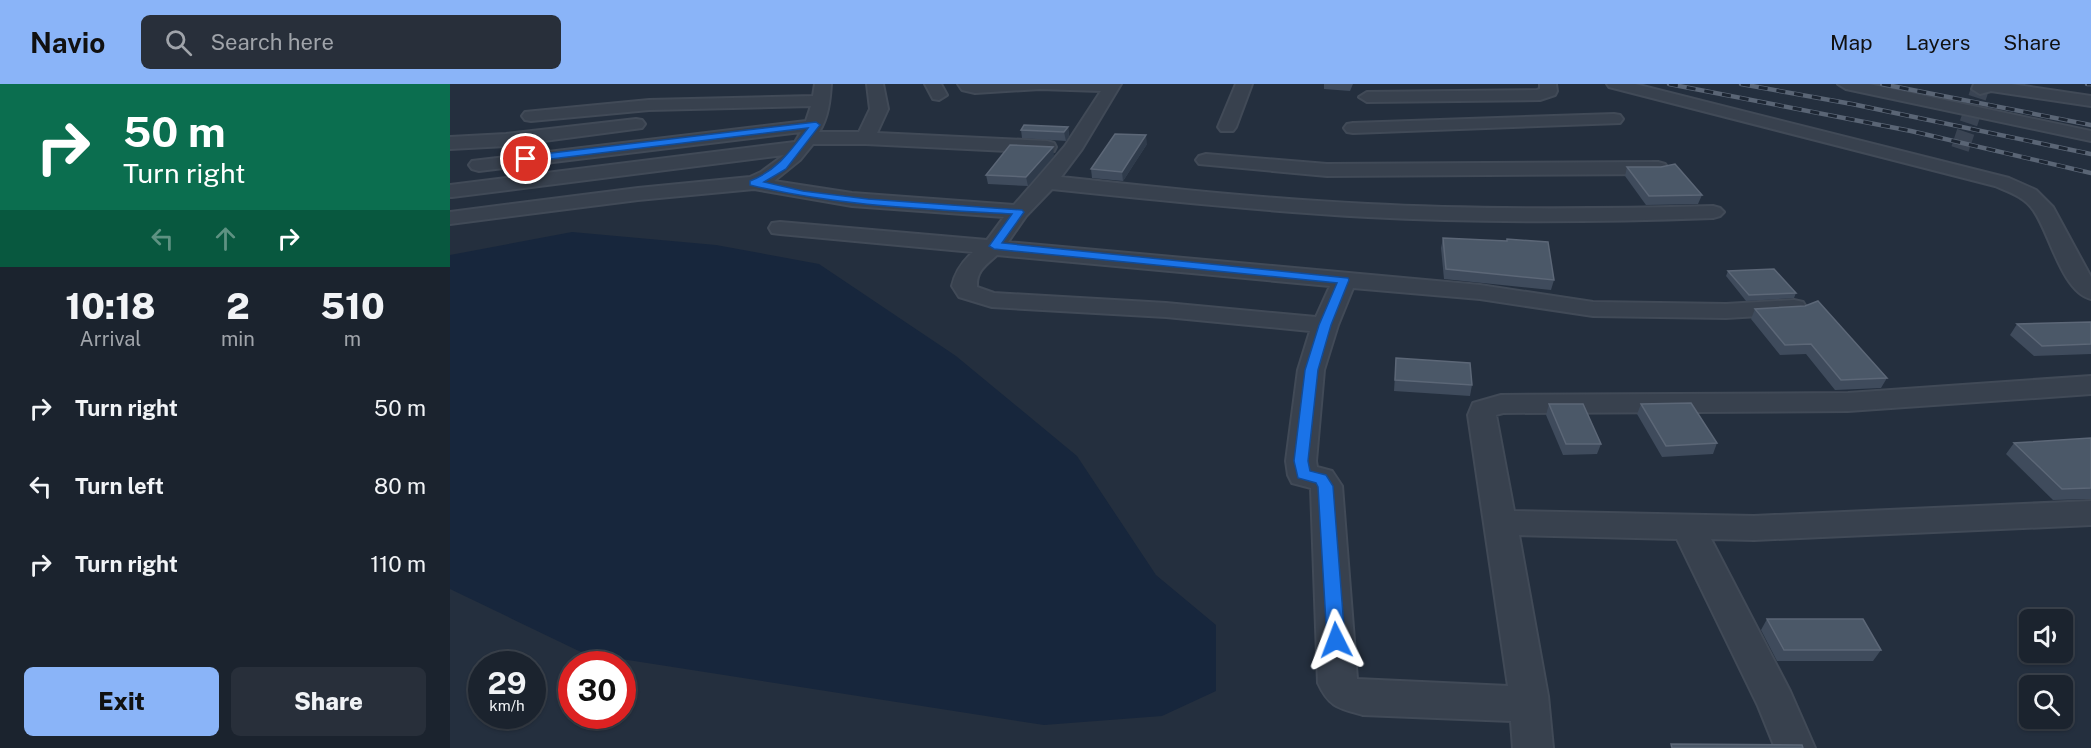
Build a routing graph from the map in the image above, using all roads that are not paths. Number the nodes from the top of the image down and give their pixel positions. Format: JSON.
{"nodes":[{"id":1,"x":875,"y":84,"type":"edge"},
{"id":2,"x":966,"y":84,"type":"edge"},
{"id":3,"x":1244,"y":84,"type":"edge"},
{"id":4,"x":1548,"y":84,"type":"edge"},
{"id":5,"x":1615,"y":84,"type":"edge"},
{"id":6,"x":1631,"y":84,"type":"edge"},
{"id":7,"x":1846,"y":84,"type":"edge"},
{"id":8,"x":1112,"y":85,"type":"edge"},
{"id":9,"x":1980,"y":89,"type":"dead end"},
{"id":10,"x":1369,"y":90,"type":"edge"},
{"id":11,"x":823,"y":92,"type":"edge"},
{"id":12,"x":561,"y":95,"type":"dead end"},
{"id":13,"x":2091,"y":101,"type":"edge"},
{"id":14,"x":531,"y":116,"type":"junction"},
{"id":15,"x":1614,"y":119,"type":"dead end"},
{"id":16,"x":1227,"y":127,"type":"dead end"},
{"id":17,"x":1353,"y":128,"type":"junction"},
{"id":18,"x":2091,"y":135,"type":"edge"},
{"id":19,"x":807,"y":136,"type":"junction"},
{"id":20,"x":866,"y":138,"type":"junction"},
{"id":21,"x":506,"y":140,"type":"junction"},
{"id":22,"x":450,"y":143,"type":"edge"},
{"id":23,"x":641,"y":146,"type":"junction"},
{"id":24,"x":1073,"y":149,"type":"junction"},
{"id":25,"x":1952,"y":155,"type":"dead end"},
{"id":26,"x":1206,"y":160,"type":"dead end"},
{"id":27,"x":479,"y":165,"type":"junction"},
{"id":28,"x":1658,"y":168,"type":"edge"},
{"id":29,"x":1328,"y":170,"type":"junction"},
{"id":30,"x":1047,"y":182,"type":"junction"},
{"id":31,"x":754,"y":183,"type":"junction"},
{"id":32,"x":451,"y":192,"type":"edge"},
{"id":33,"x":1311,"y":207,"type":"junction"},
{"id":34,"x":1019,"y":212,"type":"junction"},
{"id":35,"x":1713,"y":212,"type":"dead end"},
{"id":36,"x":450,"y":218,"type":"edge"},
{"id":37,"x":780,"y":228,"type":"dead end"},
{"id":38,"x":994,"y":246,"type":"junction"},
{"id":39,"x":1344,"y":280,"type":"junction"},
{"id":40,"x":2091,"y":291,"type":"edge"},
{"id":41,"x":1800,"y":307,"type":"edge"},
{"id":42,"x":1325,"y":325,"type":"junction"},
{"id":43,"x":2091,"y":385,"type":"edge"},
{"id":44,"x":2091,"y":513,"type":"edge"},
{"id":45,"x":1501,"y":524,"type":"junction"},
{"id":46,"x":1688,"y":527,"type":"junction"},
{"id":47,"x":1530,"y":705,"type":"junction"},
{"id":48,"x":1533,"y":748,"type":"edge"},
{"id":49,"x":1795,"y":748,"type":"edge"}],
"edges":[{"from":1,"to":20,"type":"street"},
{"from":2,"to":8,"type":"street"},
{"from":3,"to":16,"type":"street"},
{"from":4,"to":10,"type":"street"},
{"from":5,"to":40,"type":"street"},
{"from":6,"to":25,"type":"street"},
{"from":7,"to":18,"type":"street"},
{"from":8,"to":24,"type":"street"},
{"from":9,"to":13,"type":"street"},
{"from":10,"to":17,"type":"street"},
{"from":11,"to":14,"type":"street"},
{"from":11,"to":19,"type":"street"},
{"from":12,"to":14,"type":"street"},
{"from":14,"to":21,"type":"street"},
{"from":15,"to":17,"type":"street"},
{"from":17,"to":29,"type":"street"},
{"from":19,"to":20,"type":"street"},
{"from":19,"to":23,"type":"street"},
{"from":19,"to":31,"type":"street"},
{"from":19,"to":32,"type":"street"},
{"from":20,"to":24,"type":"street"},
{"from":21,"to":22,"type":"street"},
{"from":21,"to":23,"type":"street"},
{"from":21,"to":27,"type":"street"},
{"from":23,"to":27,"type":"street"},
{"from":24,"to":30,"type":"street"},
{"from":26,"to":29,"type":"street"},
{"from":27,"to":32,"type":"street"},
{"from":28,"to":29,"type":"street"},
{"from":29,"to":33,"type":"street"},
{"from":30,"to":33,"type":"street"},
{"from":30,"to":34,"type":"street"},
{"from":31,"to":34,"type":"street"},
{"from":31,"to":36,"type":"street"},
{"from":33,"to":35,"type":"street"},
{"from":34,"to":38,"type":"street"},
{"from":37,"to":38,"type":"street"},
{"from":38,"to":39,"type":"street"},
{"from":38,"to":42,"type":"street"},
{"from":39,"to":41,"type":"street"},
{"from":39,"to":42,"type":"street"},
{"from":42,"to":47,"type":"street"},
{"from":43,"to":45,"type":"street"},
{"from":44,"to":46,"type":"street"},
{"from":45,"to":46,"type":"street"},
{"from":45,"to":47,"type":"street"},
{"from":46,"to":49,"type":"street"},
{"from":47,"to":48,"type":"street"}]}
